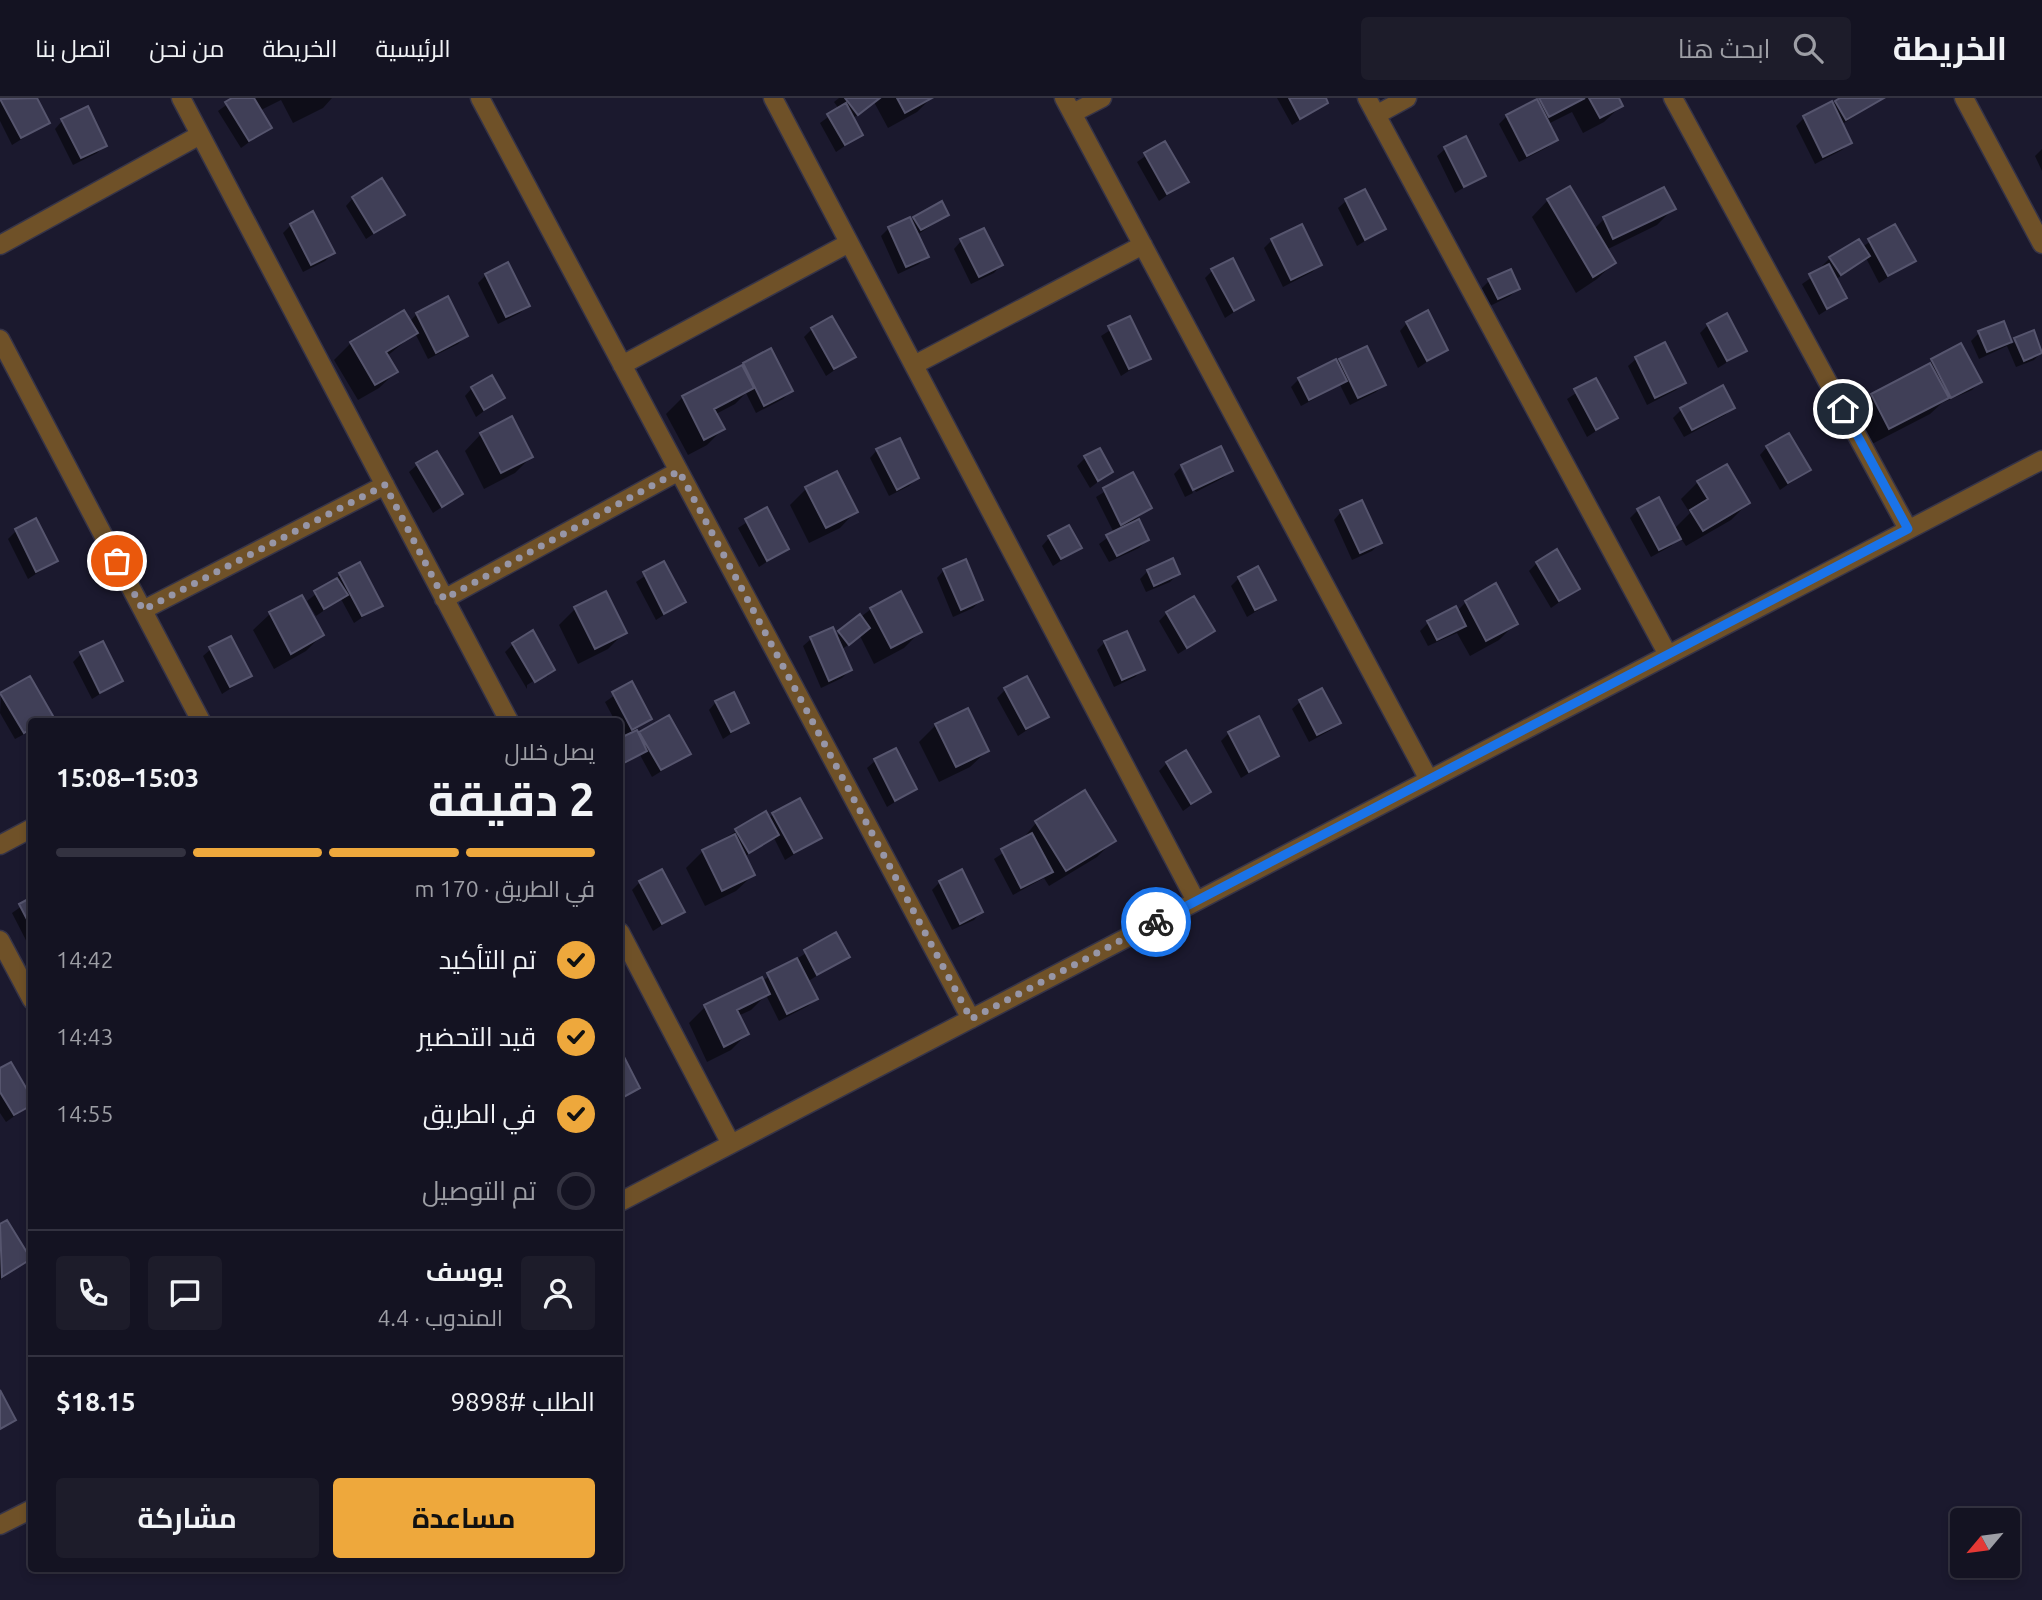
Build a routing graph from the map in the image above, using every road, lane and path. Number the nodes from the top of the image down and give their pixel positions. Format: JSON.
{"nodes":[{"id":1,"x":181,"y":98,"type":"edge"},
{"id":2,"x":480,"y":98,"type":"edge"},
{"id":3,"x":772,"y":98,"type":"edge"},
{"id":4,"x":1102,"y":98,"type":"edge"},
{"id":5,"x":1367,"y":98,"type":"edge"},
{"id":6,"x":1407,"y":98,"type":"edge"},
{"id":7,"x":1673,"y":98,"type":"edge"},
{"id":8,"x":1964,"y":98,"type":"edge"},
{"id":9,"x":1068,"y":106,"type":"edge"},
{"id":10,"x":1376,"y":115,"type":"junction"},
{"id":11,"x":200,"y":135,"type":"junction"},
{"id":12,"x":849,"y":243,"type":"junction"},
{"id":13,"x":2042,"y":244,"type":"edge"},
{"id":14,"x":0,"y":245,"type":"edge"},
{"id":15,"x":1143,"y":245,"type":"junction"},
{"id":16,"x":0,"y":339,"type":"edge"},
{"id":17,"x":622,"y":365,"type":"junction"},
{"id":18,"x":914,"y":365,"type":"junction"},
{"id":19,"x":2042,"y":460,"type":"edge"},
{"id":20,"x":679,"y":471,"type":"junction"},
{"id":21,"x":385,"y":485,"type":"junction"},
{"id":22,"x":1908,"y":529,"type":"junction"},
{"id":23,"x":444,"y":599,"type":"junction"},
{"id":24,"x":143,"y":610,"type":"junction"},
{"id":25,"x":1667,"y":653,"type":"junction"},
{"id":26,"x":199,"y":718,"type":"edge"},
{"id":27,"x":507,"y":718,"type":"edge"},
{"id":28,"x":1428,"y":778,"type":"junction"},
{"id":29,"x":28,"y":830,"type":"edge"},
{"id":30,"x":0,"y":845,"type":"edge"},
{"id":31,"x":1196,"y":901,"type":"junction"},
{"id":32,"x":623,"y":938,"type":"edge"},
{"id":33,"x":0,"y":940,"type":"edge"},
{"id":34,"x":28,"y":992,"type":"edge"},
{"id":35,"x":971,"y":1019,"type":"junction"},
{"id":36,"x":731,"y":1144,"type":"junction"},
{"id":37,"x":623,"y":1200,"type":"edge"},
{"id":38,"x":28,"y":1511,"type":"edge"},
{"id":39,"x":0,"y":1525,"type":"edge"}],
"edges":[{"from":1,"to":11,"type":"street"},
{"from":2,"to":17,"type":"street"},
{"from":3,"to":12,"type":"street"},
{"from":4,"to":9,"type":"street"},
{"from":5,"to":10,"type":"street"},
{"from":6,"to":10,"type":"street"},
{"from":7,"to":22,"type":"street"},
{"from":8,"to":13,"type":"street"},
{"from":9,"to":15,"type":"street"},
{"from":10,"to":25,"type":"street"},
{"from":11,"to":14,"type":"street"},
{"from":11,"to":21,"type":"street"},
{"from":12,"to":17,"type":"street"},
{"from":12,"to":18,"type":"street"},
{"from":15,"to":18,"type":"street"},
{"from":15,"to":28,"type":"street"},
{"from":16,"to":24,"type":"street"},
{"from":17,"to":20,"type":"street"},
{"from":18,"to":31,"type":"street"},
{"from":19,"to":22,"type":"street"},
{"from":20,"to":23,"type":"street"},
{"from":20,"to":35,"type":"street"},
{"from":21,"to":23,"type":"street"},
{"from":21,"to":24,"type":"street"},
{"from":22,"to":25,"type":"street"},
{"from":23,"to":27,"type":"street"},
{"from":24,"to":26,"type":"street"},
{"from":25,"to":28,"type":"street"},
{"from":28,"to":31,"type":"street"},
{"from":29,"to":30,"type":"street"},
{"from":31,"to":35,"type":"street"},
{"from":32,"to":36,"type":"street"},
{"from":33,"to":34,"type":"street"},
{"from":35,"to":36,"type":"street"},
{"from":36,"to":37,"type":"street"},
{"from":38,"to":39,"type":"street"}]}
